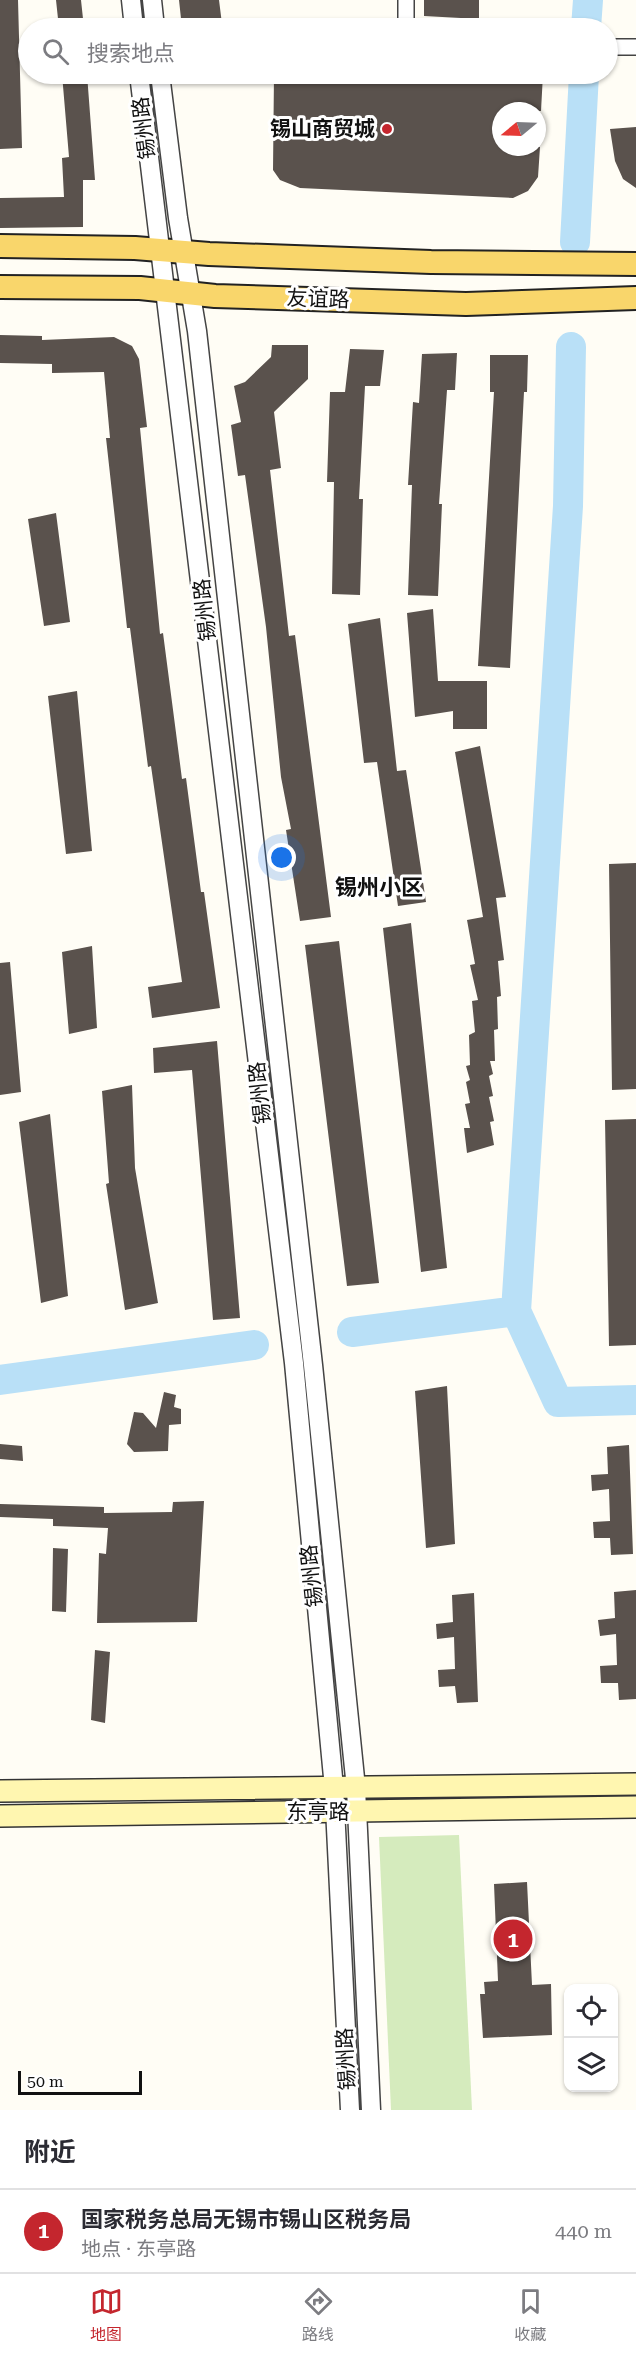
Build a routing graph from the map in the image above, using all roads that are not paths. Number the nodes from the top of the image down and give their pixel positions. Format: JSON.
{"nodes":[{"id":1,"x":131,"y":0,"type":"edge"},
{"id":2,"x":152,"y":0,"type":"edge"},
{"id":3,"x":406,"y":0,"type":"edge"},
{"id":4,"x":133,"y":18,"type":"edge"},
{"id":5,"x":154,"y":18,"type":"edge"},
{"id":6,"x":406,"y":18,"type":"edge"},
{"id":7,"x":618,"y":46,"type":"edge"},
{"id":8,"x":636,"y":46,"type":"edge"},
{"id":9,"x":140,"y":84,"type":"edge"},
{"id":10,"x":161,"y":84,"type":"edge"},
{"id":11,"x":0,"y":246,"type":"edge"},
{"id":12,"x":160,"y":250,"type":"junction"},
{"id":13,"x":184,"y":252,"type":"junction"},
{"id":14,"x":636,"y":264,"type":"edge"},
{"id":15,"x":0,"y":287,"type":"edge"},
{"id":16,"x":166,"y":291,"type":"junction"},
{"id":17,"x":190,"y":294,"type":"junction"},
{"id":18,"x":636,"y":298,"type":"edge"},
{"id":19,"x":636,"y":1784,"type":"edge"},
{"id":20,"x":334,"y":1788,"type":"junction"},
{"id":21,"x":356,"y":1788,"type":"junction"},
{"id":22,"x":0,"y":1791,"type":"edge"},
{"id":23,"x":636,"y":1807,"type":"edge"},
{"id":24,"x":335,"y":1811,"type":"junction"},
{"id":25,"x":357,"y":1811,"type":"junction"},
{"id":26,"x":0,"y":1816,"type":"edge"},
{"id":27,"x":350,"y":2110,"type":"edge"},
{"id":28,"x":371,"y":2110,"type":"edge"}],
"edges":[{"from":1,"to":4,"type":"street"},
{"from":2,"to":5,"type":"street"},
{"from":3,"to":6,"type":"street"},
{"from":7,"to":8,"type":"street"},
{"from":9,"to":12,"type":"street","name":"锡州路"},
{"from":10,"to":13,"type":"street","name":"锡州路"},
{"from":11,"to":12,"type":"main road","name":"友谊路"},
{"from":12,"to":13,"type":"main road","name":"友谊路"},
{"from":12,"to":16,"type":"street","name":"锡州路"},
{"from":13,"to":14,"type":"main road","name":"友谊路"},
{"from":13,"to":17,"type":"street","name":"锡州路"},
{"from":15,"to":16,"type":"main road","name":"友谊路"},
{"from":16,"to":17,"type":"main road","name":"友谊路"},
{"from":16,"to":20,"type":"street","name":"锡州路"},
{"from":17,"to":18,"type":"main road","name":"友谊路"},
{"from":17,"to":21,"type":"street","name":"锡州路"},
{"from":19,"to":21,"type":"main road","name":"东亭路"},
{"from":20,"to":21,"type":"main road","name":"东亭路"},
{"from":20,"to":22,"type":"main road","name":"东亭路"},
{"from":20,"to":24,"type":"street","name":"锡州路"},
{"from":21,"to":25,"type":"street","name":"锡州路"},
{"from":23,"to":25,"type":"main road","name":"东亭路"},
{"from":24,"to":25,"type":"main road","name":"东亭路"},
{"from":24,"to":26,"type":"main road","name":"东亭路"},
{"from":24,"to":27,"type":"street","name":"锡州路"},
{"from":25,"to":28,"type":"street","name":"锡州路"}]}
